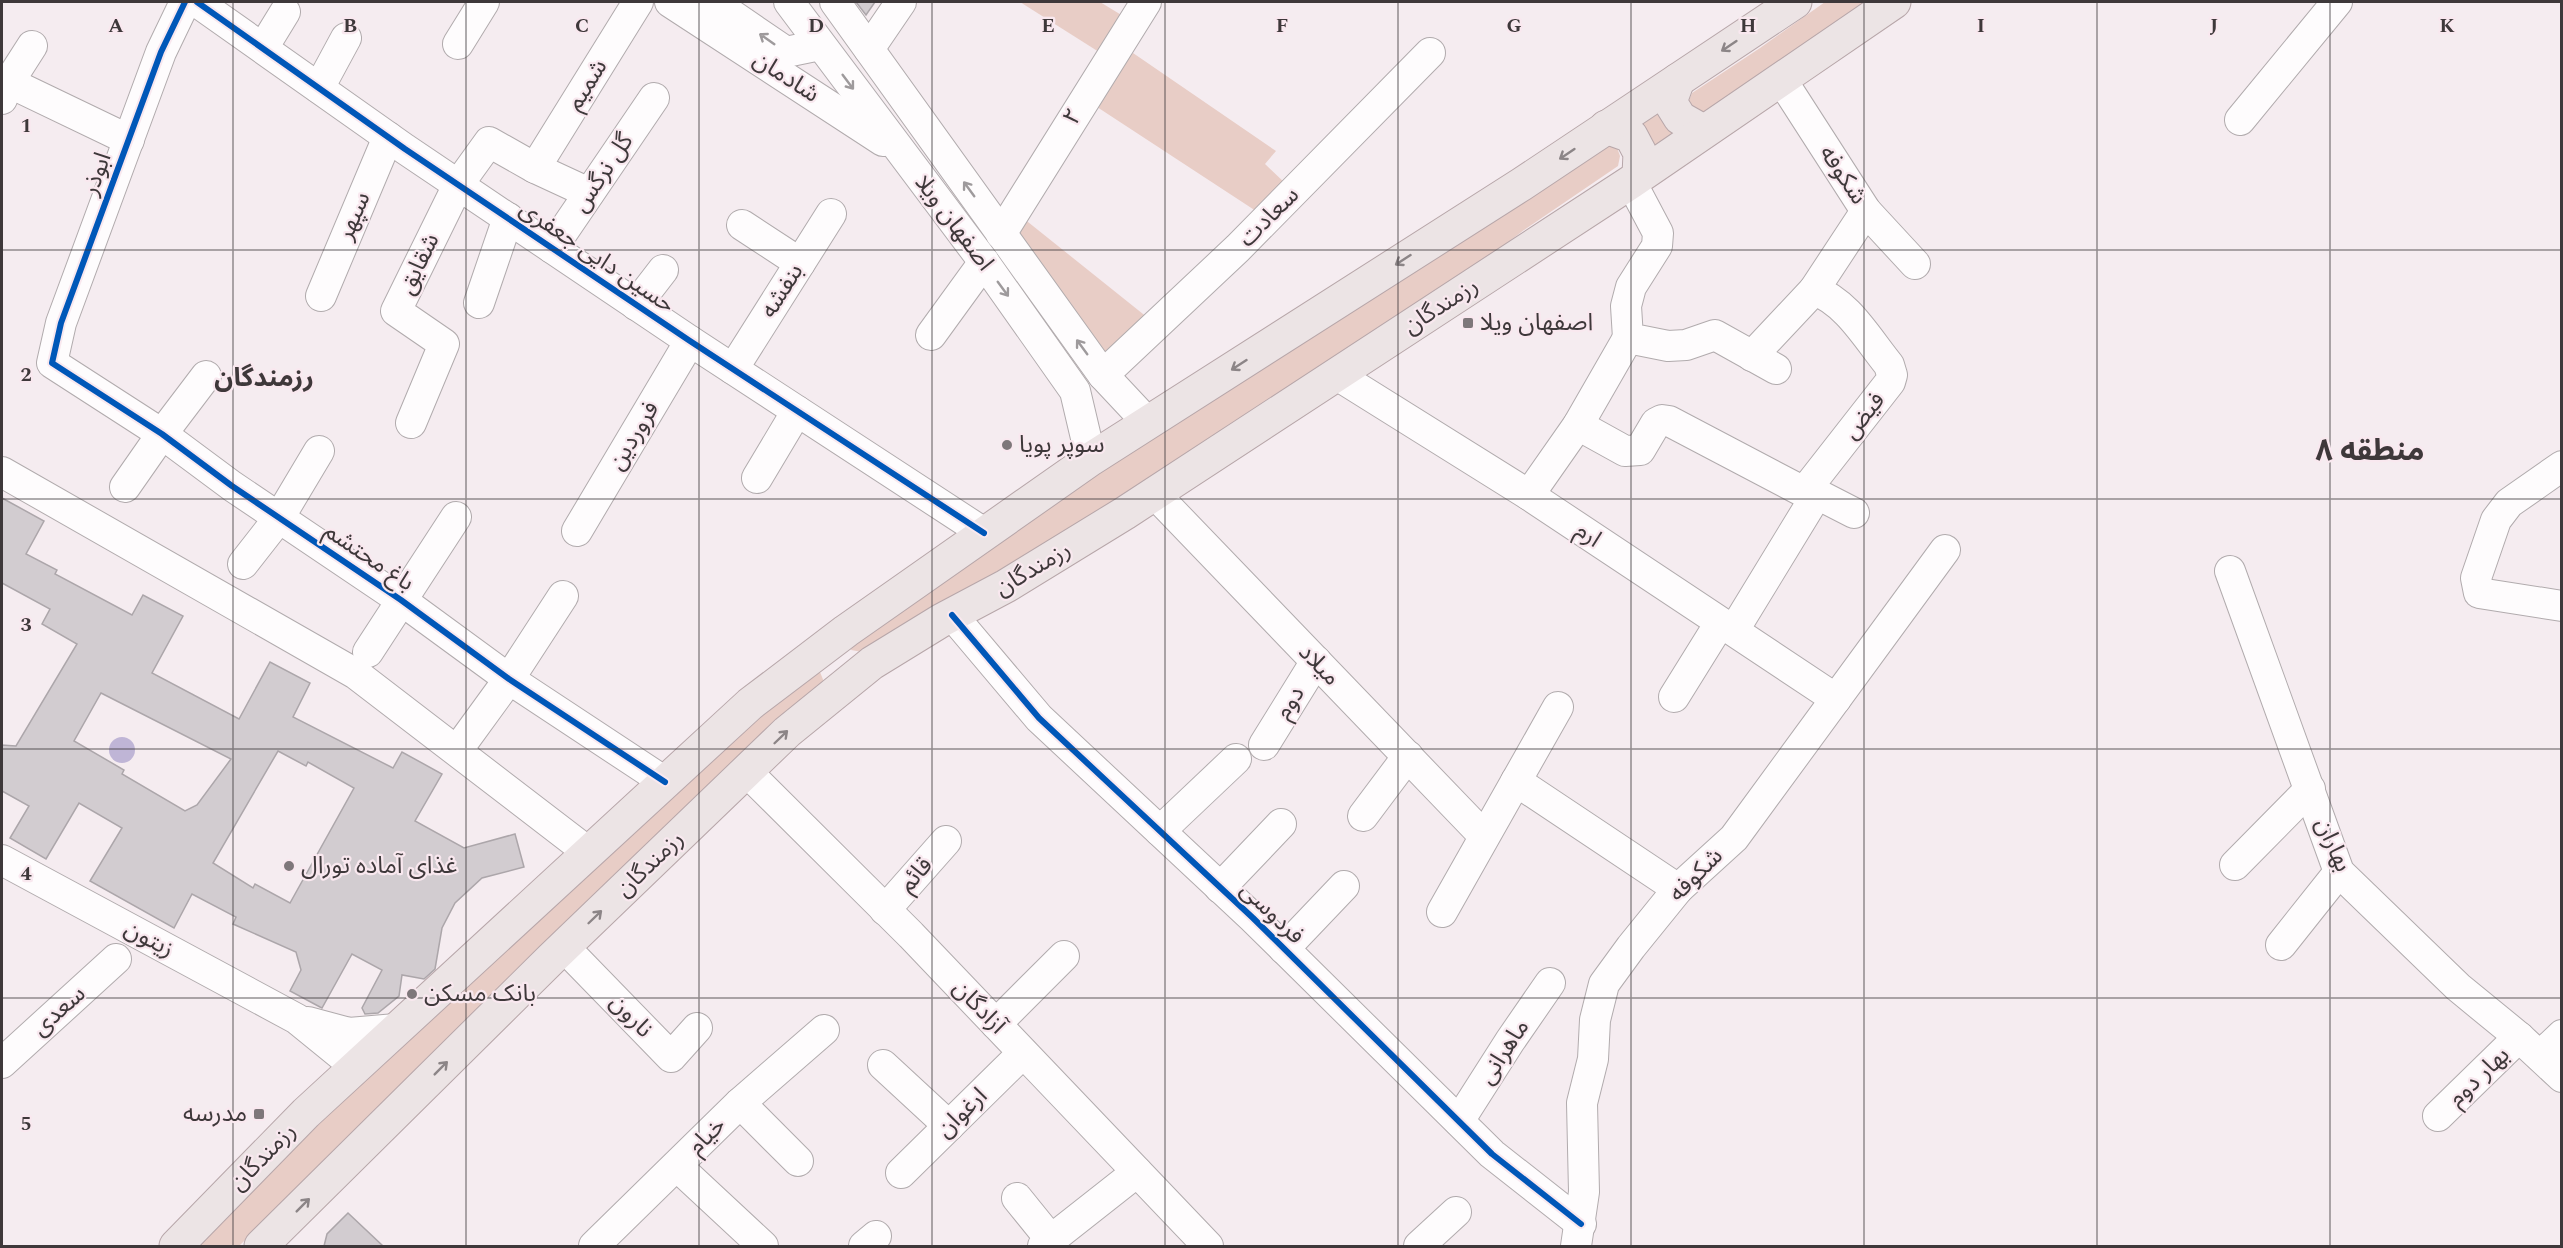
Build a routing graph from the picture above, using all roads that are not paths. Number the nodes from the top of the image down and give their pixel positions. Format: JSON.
{"nodes":[{"id":1,"x":185,"y":2,"type":"edge"},
{"id":2,"x":197,"y":2,"type":"edge"},
{"id":3,"x":484,"y":2,"type":"edge"},
{"id":4,"x":638,"y":2,"type":"edge"},
{"id":5,"x":670,"y":2,"type":"edge"},
{"id":6,"x":713,"y":2,"type":"edge"},
{"id":7,"x":789,"y":2,"type":"edge"},
{"id":8,"x":835,"y":2,"type":"edge"},
{"id":9,"x":901,"y":2,"type":"edge"},
{"id":10,"x":1893,"y":2,"type":"edge"},
{"id":11,"x":2337,"y":2,"type":"edge"},
{"id":12,"x":1791,"y":3,"type":"edge"},
{"id":13,"x":1133,"y":6,"type":"edge"},
{"id":14,"x":285,"y":12,"type":"dead end"},
{"id":15,"x":346,"y":38,"type":"dead end"},
{"id":16,"x":458,"y":44,"type":"dead end"},
{"id":17,"x":820,"y":45,"type":"junction"},
{"id":18,"x":32,"y":46,"type":"dead end"},
{"id":19,"x":263,"y":48,"type":"junction"},
{"id":20,"x":869,"y":49,"type":"junction"},
{"id":21,"x":1430,"y":53,"type":"dead end"},
{"id":22,"x":1781,"y":79,"type":"junction"},
{"id":23,"x":1677,"y":80,"type":"junction"},
{"id":24,"x":4,"y":87,"type":"edge"},
{"id":25,"x":319,"y":88,"type":"junction"},
{"id":26,"x":654,"y":98,"type":"dead end"},
{"id":27,"x":2241,"y":120,"type":"dead end"},
{"id":28,"x":1606,"y":127,"type":"junction"},
{"id":29,"x":1703,"y":131,"type":"junction"},
{"id":30,"x":388,"y":137,"type":"junction"},
{"id":31,"x":129,"y":140,"type":"junction"},
{"id":32,"x":901,"y":153,"type":"junction"},
{"id":33,"x":535,"y":168,"type":"junction"},
{"id":34,"x":1635,"y":178,"type":"junction"},
{"id":35,"x":458,"y":185,"type":"junction"},
{"id":36,"x":589,"y":193,"type":"junction"},
{"id":37,"x":1866,"y":211,"type":"junction"},
{"id":38,"x":831,"y":214,"type":"dead end"},
{"id":39,"x":508,"y":218,"type":"junction"},
{"id":40,"x":742,"y":225,"type":"dead end"},
{"id":41,"x":1001,"y":234,"type":"junction"},
{"id":42,"x":552,"y":248,"type":"junction"},
{"id":43,"x":984,"y":262,"type":"junction"},
{"id":44,"x":800,"y":263,"type":"junction"},
{"id":45,"x":1915,"y":264,"type":"dead end"},
{"id":46,"x":663,"y":270,"type":"dead end"},
{"id":47,"x":1814,"y":290,"type":"junction"},
{"id":48,"x":321,"y":296,"type":"dead end"},
{"id":49,"x":479,"y":303,"type":"dead end"},
{"id":50,"x":636,"y":305,"type":"junction"},
{"id":51,"x":931,"y":335,"type":"dead end"},
{"id":52,"x":1628,"y":338,"type":"junction"},
{"id":53,"x":690,"y":341,"type":"junction"},
{"id":54,"x":52,"y":363,"type":"joint"},
{"id":55,"x":733,"y":369,"type":"junction"},
{"id":56,"x":1102,"y":375,"type":"junction"},
{"id":57,"x":1337,"y":375,"type":"junction"},
{"id":58,"x":206,"y":376,"type":"dead end"},
{"id":59,"x":797,"y":411,"type":"junction"},
{"id":60,"x":411,"y":423,"type":"dead end"},
{"id":61,"x":1148,"y":423,"type":"junction"},
{"id":62,"x":1578,"y":425,"type":"junction"},
{"id":63,"x":162,"y":434,"type":"junction"},
{"id":64,"x":319,"y":451,"type":"dead end"},
{"id":65,"x":1092,"y":459,"type":"junction"},
{"id":66,"x":2562,"y":466,"type":"edge"},
{"id":67,"x":2,"y":472,"type":"edge"},
{"id":68,"x":757,"y":478,"type":"dead end"},
{"id":69,"x":125,"y":488,"type":"dead end"},
{"id":70,"x":1811,"y":493,"type":"junction"},
{"id":71,"x":1154,"y":494,"type":"junction"},
{"id":72,"x":1529,"y":495,"type":"junction"},
{"id":73,"x":1854,"y":513,"type":"dead end"},
{"id":74,"x":456,"y":517,"type":"dead end"},
{"id":75,"x":279,"y":518,"type":"junction"},
{"id":76,"x":577,"y":531,"type":"dead end"},
{"id":77,"x":984,"y":533,"type":"junction"},
{"id":78,"x":1945,"y":550,"type":"dead end"},
{"id":79,"x":243,"y":564,"type":"dead end"},
{"id":80,"x":2230,"y":571,"type":"dead end"},
{"id":81,"x":563,"y":596,"type":"dead end"},
{"id":82,"x":401,"y":600,"type":"junction"},
{"id":83,"x":2562,"y":606,"type":"edge"},
{"id":84,"x":952,"y":615,"type":"junction"},
{"id":85,"x":1727,"y":626,"type":"junction"},
{"id":86,"x":368,"y":652,"type":"dead end"},
{"id":87,"x":1316,"y":661,"type":"junction"},
{"id":88,"x":509,"y":679,"type":"junction"},
{"id":89,"x":1674,"y":697,"type":"dead end"},
{"id":90,"x":1836,"y":699,"type":"junction"},
{"id":91,"x":1558,"y":707,"type":"dead end"},
{"id":92,"x":461,"y":745,"type":"dead end"},
{"id":93,"x":1264,"y":745,"type":"dead end"},
{"id":94,"x":1408,"y":756,"type":"junction"},
{"id":95,"x":1236,"y":759,"type":"dead end"},
{"id":96,"x":746,"y":771,"type":"junction"},
{"id":97,"x":1515,"y":781,"type":"junction"},
{"id":98,"x":665,"y":782,"type":"junction"},
{"id":99,"x":2310,"y":789,"type":"junction"},
{"id":100,"x":1363,"y":816,"type":"dead end"},
{"id":101,"x":1281,"y":824,"type":"dead end"},
{"id":102,"x":1160,"y":831,"type":"junction"},
{"id":103,"x":1484,"y":836,"type":"junction"},
{"id":104,"x":946,"y":841,"type":"dead end"},
{"id":105,"x":588,"y":852,"type":"junction"},
{"id":106,"x":2,"y":860,"type":"edge"},
{"id":107,"x":2235,"y":865,"type":"dead end"},
{"id":108,"x":2339,"y":872,"type":"junction"},
{"id":109,"x":1344,"y":886,"type":"dead end"},
{"id":110,"x":1220,"y":888,"type":"junction"},
{"id":111,"x":1678,"y":889,"type":"junction"},
{"id":112,"x":885,"y":910,"type":"junction"},
{"id":113,"x":1442,"y":912,"type":"dead end"},
{"id":114,"x":2281,"y":945,"type":"dead end"},
{"id":115,"x":564,"y":947,"type":"junction"},
{"id":116,"x":1284,"y":949,"type":"junction"},
{"id":117,"x":1064,"y":956,"type":"dead end"},
{"id":118,"x":116,"y":959,"type":"dead end"},
{"id":119,"x":1550,"y":983,"type":"dead end"},
{"id":120,"x":297,"y":1019,"type":"junction"},
{"id":121,"x":996,"y":1024,"type":"junction"},
{"id":122,"x":697,"y":1028,"type":"dead end"},
{"id":123,"x":396,"y":1029,"type":"junction"},
{"id":124,"x":824,"y":1030,"type":"dead end"},
{"id":125,"x":2562,"y":1035,"type":"edge"},
{"id":126,"x":2530,"y":1047,"type":"junction"},
{"id":127,"x":1023,"y":1053,"type":"junction"},
{"id":128,"x":2,"y":1063,"type":"edge"},
{"id":129,"x":883,"y":1065,"type":"dead end"},
{"id":130,"x":356,"y":1067,"type":"junction"},
{"id":131,"x":2562,"y":1077,"type":"edge"},
{"id":132,"x":740,"y":1103,"type":"junction"},
{"id":133,"x":2438,"y":1116,"type":"dead end"},
{"id":134,"x":1459,"y":1121,"type":"junction"},
{"id":135,"x":949,"y":1126,"type":"junction"},
{"id":136,"x":798,"y":1161,"type":"dead end"},
{"id":137,"x":677,"y":1166,"type":"junction"},
{"id":138,"x":1137,"y":1172,"type":"junction"},
{"id":139,"x":901,"y":1173,"type":"dead end"},
{"id":140,"x":1017,"y":1197,"type":"dead end"},
{"id":141,"x":1456,"y":1212,"type":"dead end"},
{"id":142,"x":1578,"y":1235,"type":"edge"},
{"id":143,"x":750,"y":1242,"type":"edge"},
{"id":144,"x":1047,"y":1243,"type":"edge"},
{"id":145,"x":269,"y":1244,"type":"edge"},
{"id":146,"x":176,"y":1246,"type":"edge"},
{"id":147,"x":594,"y":1246,"type":"edge"},
{"id":148,"x":1208,"y":1246,"type":"edge"},
{"id":149,"x":1419,"y":1246,"type":"edge"}],
"edges":[{"from":1,"to":31,"type":"street","name":"ابوذر"},
{"from":2,"to":19,"type":"street","name":"حسین دایی جعفری"},
{"from":3,"to":16,"type":"street"},
{"from":4,"to":33,"type":"street","name":"شمیم"},
{"from":5,"to":32,"type":"street","name":"شادمان"},
{"from":17,"to":6,"type":"street","name":"شادمان","one_way":true},
{"from":7,"to":17,"type":"street","name":"اصفهان ویلا"},
{"from":8,"to":20,"type":"street","name":"اصفهان ویلا"},
{"from":9,"to":20,"type":"street"},
{"from":10,"to":22,"type":"main road","name":"رزمندگان"},
{"from":11,"to":27,"type":"street"},
{"from":12,"to":23,"type":"main road","name":"رزمندگان","one_way":true},
{"from":13,"to":41,"type":"street","name":"۲"},
{"from":14,"to":19,"type":"street"},
{"from":15,"to":25,"type":"street"},
{"from":17,"to":32,"type":"street","name":"اصفهان ویلا","one_way":true},
{"from":18,"to":24,"type":"street"},
{"from":19,"to":25,"type":"street","name":"حسین دایی جعفری"},
{"from":41,"to":20,"type":"street","name":"اصفهان ویلا","one_way":true},
{"from":21,"to":56,"type":"street","name":"سعادت"},
{"from":22,"to":29,"type":"main road","name":"رزمندگان"},
{"from":22,"to":37,"type":"street","name":"شکوفه"},
{"from":23,"to":28,"type":"main road","name":"رزمندگان"},
{"from":23,"to":29,"type":"main road"},
{"from":24,"to":31,"type":"street"},
{"from":25,"to":30,"type":"street","name":"حسین دایی جعفری"},
{"from":26,"to":36,"type":"street","name":"گل نرگس"},
{"from":28,"to":34,"type":"main road"},
{"from":28,"to":61,"type":"main road","name":"رزمندگان","one_way":true},
{"from":29,"to":34,"type":"main road","name":"رزمندگان"},
{"from":30,"to":35,"type":"street","name":"حسین دایی جعفری"},
{"from":30,"to":48,"type":"street","name":"سپهر"},
{"from":31,"to":54,"type":"street","name":"ابوذر"},
{"from":32,"to":43,"type":"street","name":"اصفهان ویلا"},
{"from":33,"to":35,"type":"street"},
{"from":33,"to":36,"type":"street"},
{"from":34,"to":52,"type":"street"},
{"from":34,"to":57,"type":"main road","name":"رزمندگان"},
{"from":35,"to":39,"type":"street","name":"حسین دایی جعفری"},
{"from":35,"to":60,"type":"street","name":"شقایق"},
{"from":36,"to":42,"type":"street","name":"گل نرگس"},
{"from":37,"to":45,"type":"street","name":"شکوفه"},
{"from":37,"to":47,"type":"street"},
{"from":38,"to":44,"type":"street","name":"بنفشه"},
{"from":39,"to":42,"type":"street","name":"حسین دایی جعفری"},
{"from":39,"to":49,"type":"street"},
{"from":40,"to":44,"type":"street"},
{"from":56,"to":41,"type":"street","name":"اصفهان ویلا","one_way":true},
{"from":42,"to":50,"type":"street","name":"حسین دایی جعفری"},
{"from":43,"to":51,"type":"street"},
{"from":43,"to":65,"type":"street","name":"اصفهان ویلا","one_way":true},
{"from":44,"to":55,"type":"street","name":"بنفشه"},
{"from":46,"to":50,"type":"street"},
{"from":47,"to":52,"type":"street"},
{"from":47,"to":70,"type":"street","name":"فیض"},
{"from":50,"to":53,"type":"street","name":"حسین دایی جعفری"},
{"from":52,"to":62,"type":"street"},
{"from":53,"to":55,"type":"street","name":"حسین دایی جعفری"},
{"from":53,"to":76,"type":"street","name":"فروردین"},
{"from":54,"to":63,"type":"street","name":"باغ محتشم"},
{"from":55,"to":59,"type":"street","name":"حسین دایی جعفری"},
{"from":56,"to":61,"type":"street","name":"اصفهان ویلا"},
{"from":57,"to":71,"type":"main road","name":"رزمندگان"},
{"from":57,"to":72,"type":"street","name":"ارم"},
{"from":58,"to":63,"type":"street"},
{"from":59,"to":68,"type":"street"},
{"from":59,"to":77,"type":"street","name":"حسین دایی جعفری"},
{"from":61,"to":65,"type":"main road","name":"رزمندگان"},
{"from":62,"to":70,"type":"street"},
{"from":62,"to":72,"type":"street"},
{"from":63,"to":69,"type":"street"},
{"from":63,"to":75,"type":"street","name":"باغ محتشم"},
{"from":64,"to":75,"type":"street"},
{"from":65,"to":77,"type":"main road","name":"رزمندگان"},
{"from":66,"to":83,"type":"street"},
{"from":67,"to":105,"type":"street"},
{"from":70,"to":73,"type":"street"},
{"from":70,"to":85,"type":"street"},
{"from":71,"to":84,"type":"main road","name":"رزمندگان"},
{"from":71,"to":87,"type":"street","name":"میلاد"},
{"from":72,"to":85,"type":"street","name":"ارم"},
{"from":74,"to":82,"type":"street"},
{"from":75,"to":79,"type":"street"},
{"from":75,"to":82,"type":"street","name":"باغ محتشم"},
{"from":77,"to":98,"type":"main road","name":"رزمندگان"},
{"from":78,"to":90,"type":"street","name":"شکوفه"},
{"from":80,"to":99,"type":"street","name":"بهاران"},
{"from":81,"to":88,"type":"street"},
{"from":82,"to":86,"type":"street"},
{"from":82,"to":88,"type":"street","name":"باغ محتشم"},
{"from":96,"to":84,"type":"main road","name":"رزمندگان","one_way":true},
{"from":84,"to":102,"type":"street","name":"فردوسی"},
{"from":85,"to":89,"type":"street"},
{"from":85,"to":90,"type":"street","name":"ارم"},
{"from":87,"to":93,"type":"street","name":"دوم"},
{"from":87,"to":94,"type":"street","name":"میلاد"},
{"from":88,"to":92,"type":"street"},
{"from":88,"to":98,"type":"street","name":"باغ محتشم"},
{"from":90,"to":111,"type":"street","name":"شکوفه"},
{"from":91,"to":97,"type":"street"},
{"from":94,"to":100,"type":"street"},
{"from":94,"to":103,"type":"street","name":"میلاد"},
{"from":95,"to":102,"type":"street"},
{"from":96,"to":112,"type":"street","name":"آزادگان"},
{"from":115,"to":96,"type":"main road","name":"رزمندگان","one_way":true},
{"from":97,"to":103,"type":"street"},
{"from":97,"to":111,"type":"street"},
{"from":98,"to":105,"type":"main road","name":"رزمندگان"},
{"from":99,"to":107,"type":"street"},
{"from":99,"to":108,"type":"street","name":"بهاران"},
{"from":101,"to":110,"type":"street"},
{"from":102,"to":110,"type":"street","name":"فردوسی"},
{"from":103,"to":113,"type":"street"},
{"from":104,"to":112,"type":"street","name":"قائم"},
{"from":105,"to":123,"type":"main road","name":"رزمندگان"},
{"from":106,"to":120,"type":"street","name":"زیتون"},
{"from":108,"to":114,"type":"street"},
{"from":108,"to":126,"type":"street","name":"بهاران"},
{"from":109,"to":116,"type":"street"},
{"from":110,"to":116,"type":"street","name":"فردوسی"},
{"from":111,"to":142,"type":"street","name":"شکوفه"},
{"from":112,"to":121,"type":"street","name":"آزادگان"},
{"from":115,"to":122,"type":"street","name":"نارون"},
{"from":145,"to":115,"type":"main road","name":"رزمندگان","one_way":true},
{"from":116,"to":134,"type":"street","name":"فردوسی"},
{"from":117,"to":121,"type":"street"},
{"from":118,"to":128,"type":"street","name":"سعدی"},
{"from":119,"to":134,"type":"street","name":"ماهرانی"},
{"from":120,"to":123,"type":"street"},
{"from":120,"to":130,"type":"street"},
{"from":121,"to":127,"type":"street","name":"آزادگان"},
{"from":123,"to":130,"type":"main road","name":"رزمندگان"},
{"from":124,"to":132,"type":"street","name":"خیام"},
{"from":125,"to":126,"type":"street","name":"بهار دوم"},
{"from":126,"to":131,"type":"street","name":"بهاران"},
{"from":126,"to":133,"type":"street","name":"بهار دوم"},
{"from":127,"to":135,"type":"street","name":"ارغوان"},
{"from":127,"to":138,"type":"street","name":"آزادگان"},
{"from":129,"to":135,"type":"street"},
{"from":130,"to":146,"type":"main road","name":"رزمندگان"},
{"from":132,"to":136,"type":"street"},
{"from":132,"to":137,"type":"street","name":"خیام"},
{"from":134,"to":142,"type":"street","name":"فردوسی"},
{"from":135,"to":139,"type":"street","name":"ارغوان"},
{"from":137,"to":143,"type":"street"},
{"from":137,"to":147,"type":"street","name":"خیام"},
{"from":138,"to":144,"type":"street"},
{"from":138,"to":148,"type":"street","name":"آزادگان"},
{"from":140,"to":144,"type":"street"},
{"from":141,"to":149,"type":"street"}]}
